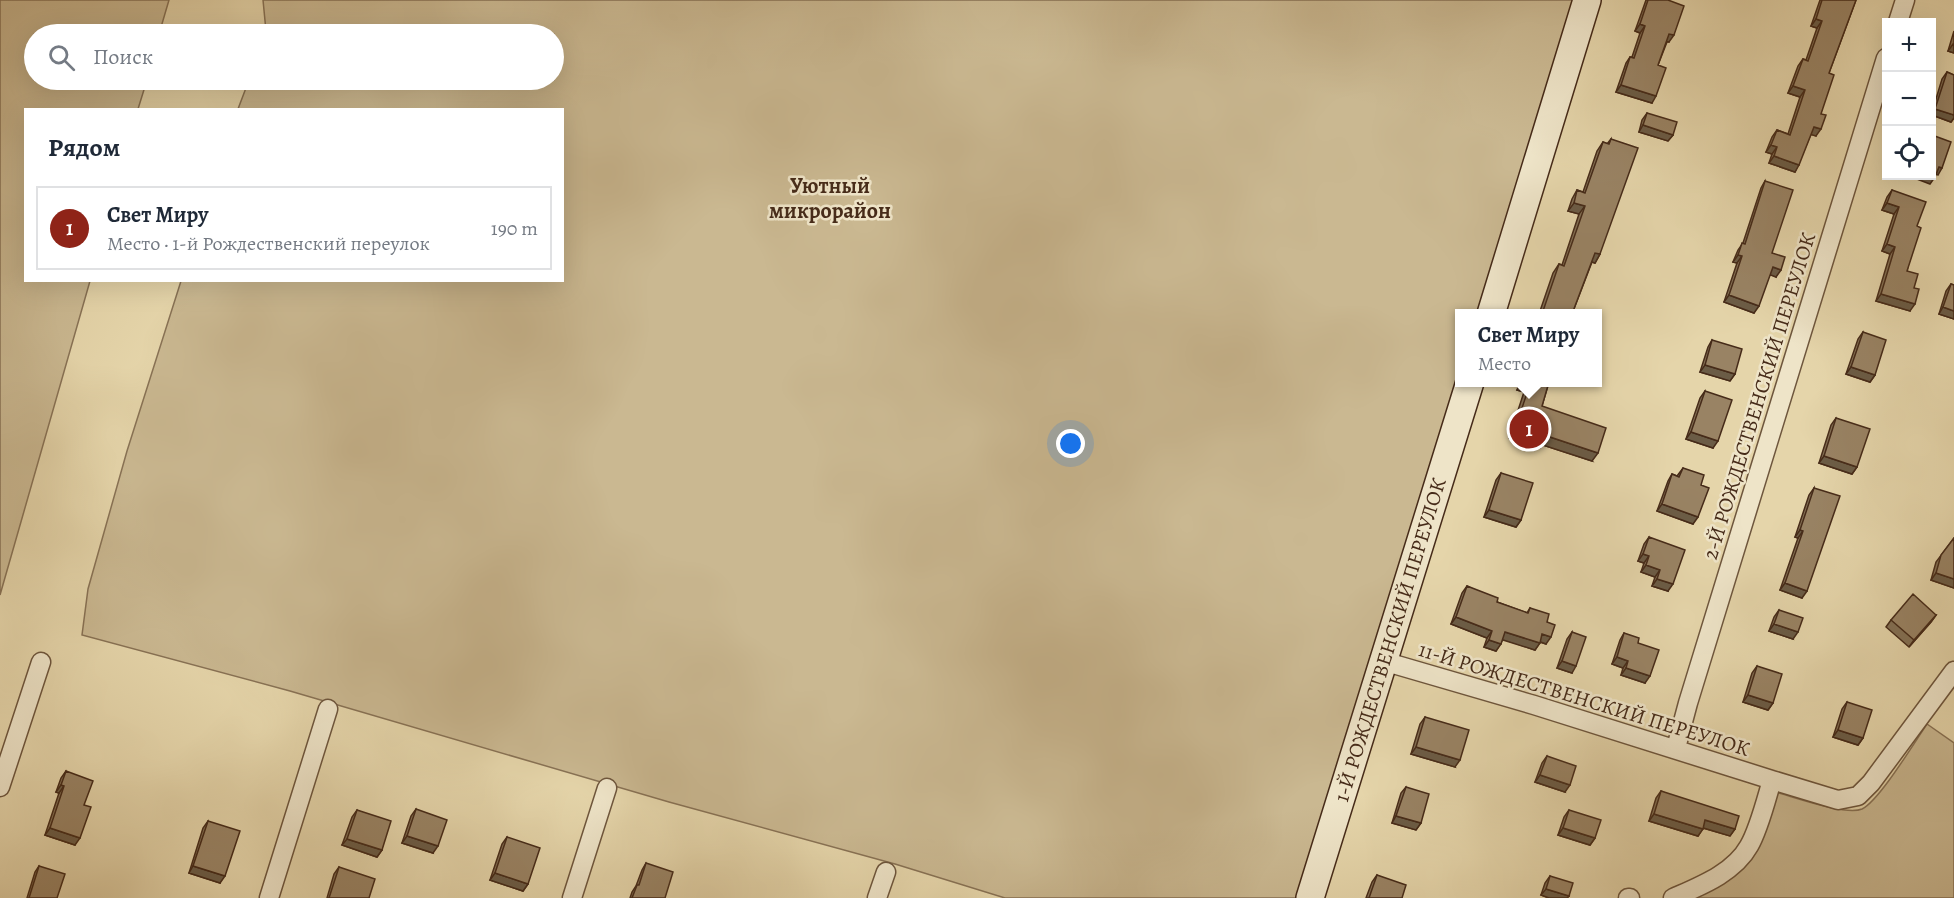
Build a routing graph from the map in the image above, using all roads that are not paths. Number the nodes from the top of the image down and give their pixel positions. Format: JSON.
{"nodes":[{"id":1,"x":1587,"y":0,"type":"edge"},
{"id":2,"x":1905,"y":0,"type":"edge"},
{"id":3,"x":1899,"y":18,"type":"edge"},
{"id":4,"x":1883,"y":72,"type":"edge"},
{"id":5,"x":1493,"y":309,"type":"edge"},
{"id":6,"x":1468,"y":387,"type":"edge"},
{"id":7,"x":1383,"y":661,"type":"junction"},
{"id":8,"x":40,"y":662,"type":"dead end"},
{"id":9,"x":1954,"y":670,"type":"edge"},
{"id":10,"x":327,"y":709,"type":"dead end"},
{"id":11,"x":1676,"y":748,"type":"junction"},
{"id":12,"x":1772,"y":780,"type":"junction"},
{"id":13,"x":0,"y":787,"type":"edge"},
{"id":14,"x":607,"y":788,"type":"dead end"},
{"id":15,"x":886,"y":872,"type":"dead end"},
{"id":16,"x":268,"y":898,"type":"edge"},
{"id":17,"x":573,"y":898,"type":"edge"},
{"id":18,"x":877,"y":898,"type":"edge"},
{"id":19,"x":1310,"y":898,"type":"edge"},
{"id":20,"x":1673,"y":898,"type":"edge"}],
"edges":[{"from":1,"to":5,"type":"street"},
{"from":2,"to":3,"type":"street"},
{"from":4,"to":11,"type":"street","name":"2-Й РОЖДЕСТВЕНСКИЙ ПЕРЕУЛОК"},
{"from":6,"to":7,"type":"street","name":"1-Й РОЖДЕСТВЕНСКИЙ ПЕРЕУЛОК"},
{"from":7,"to":11,"type":"street","name":"11-Й РОЖДЕСТВЕНСКИЙ ПЕРЕУЛОК"},
{"from":7,"to":19,"type":"street","name":"1-Й РОЖДЕСТВЕНСКИЙ ПЕРЕУЛОК"},
{"from":8,"to":13,"type":"street"},
{"from":9,"to":12,"type":"street","name":"11-Й РОЖДЕСТВЕНСКИЙ ПЕРЕУЛОК"},
{"from":10,"to":16,"type":"street"},
{"from":11,"to":12,"type":"street","name":"11-Й РОЖДЕСТВЕНСКИЙ ПЕРЕУЛОК"},
{"from":12,"to":20,"type":"street"},
{"from":14,"to":17,"type":"street"},
{"from":15,"to":18,"type":"street"}]}
